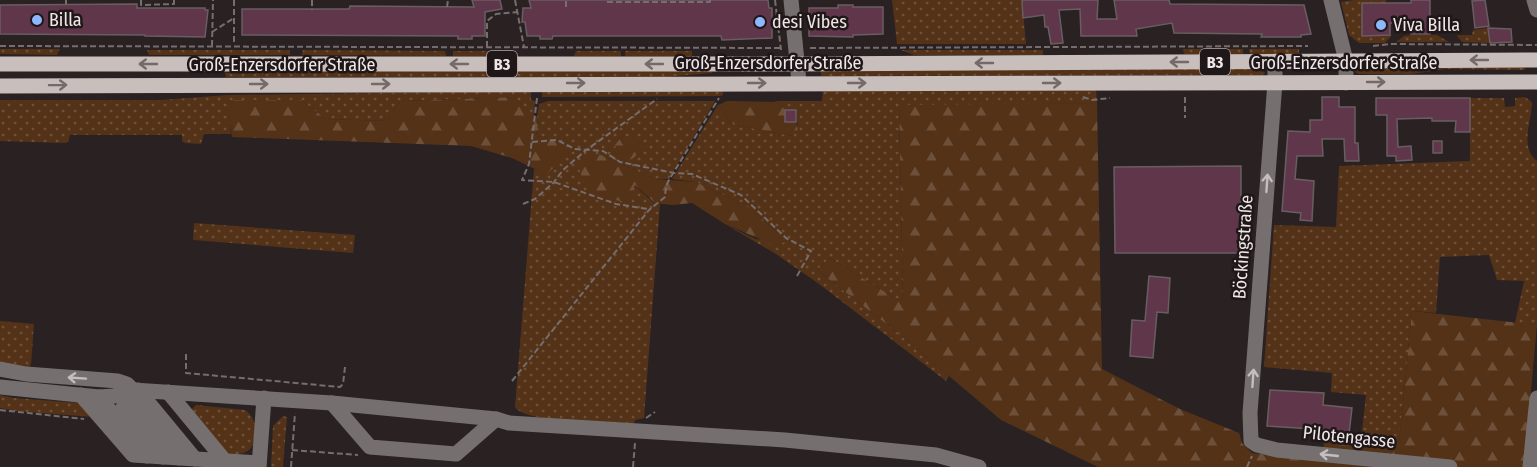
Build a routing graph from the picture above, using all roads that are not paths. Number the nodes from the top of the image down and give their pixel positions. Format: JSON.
{"nodes":[{"id":1,"x":791,"y":0,"type":"edge"},
{"id":2,"x":1331,"y":0,"type":"edge"},
{"id":3,"x":1534,"y":0,"type":"edge"},
{"id":4,"x":1537,"y":10,"type":"edge"},
{"id":5,"x":1537,"y":60,"type":"edge"},
{"id":6,"x":1275,"y":61,"type":"junction"},
{"id":7,"x":1346,"y":61,"type":"junction"},
{"id":8,"x":0,"y":64,"type":"edge"},
{"id":9,"x":797,"y":64,"type":"junction"},
{"id":10,"x":799,"y":82,"type":"junction"},
{"id":11,"x":1275,"y":82,"type":"junction"},
{"id":12,"x":1537,"y":82,"type":"edge"},
{"id":13,"x":1346,"y":83,"type":"junction"},
{"id":14,"x":0,"y":86,"type":"edge"},
{"id":15,"x":1,"y":369,"type":"edge"},
{"id":16,"x":0,"y":387,"type":"edge"},
{"id":17,"x":132,"y":392,"type":"junction"},
{"id":18,"x":81,"y":395,"type":"junction"},
{"id":19,"x":264,"y":398,"type":"junction"},
{"id":20,"x":1537,"y":398,"type":"edge"},
{"id":21,"x":332,"y":403,"type":"junction"},
{"id":22,"x":496,"y":419,"type":"junction"},
{"id":23,"x":1250,"y":436,"type":"joint"},
{"id":24,"x":155,"y":456,"type":"junction"},
{"id":25,"x":179,"y":458,"type":"junction"},
{"id":26,"x":202,"y":459,"type":"junction"},
{"id":27,"x":225,"y":461,"type":"junction"},
{"id":28,"x":259,"y":465,"type":"edge"},
{"id":29,"x":979,"y":467,"type":"edge"},
{"id":30,"x":1450,"y":467,"type":"edge"},
{"id":31,"x":1530,"y":467,"type":"edge"}],
"edges":[{"from":1,"to":9,"type":"street"},
{"from":2,"to":7,"type":"street"},
{"from":3,"to":4,"type":"street"},
{"from":5,"to":7,"type":"main road","name":"Groß-Enzersdorfer Straße","number":"B3","one_way":true},
{"from":6,"to":7,"type":"main road","name":"Groß-Enzersdorfer Straße","number":"B3"},
{"from":6,"to":9,"type":"main road","name":"Groß-Enzersdorfer Straße","number":"B3","one_way":true},
{"from":6,"to":11,"type":"street","name":"Böckingstraße"},
{"from":7,"to":13,"type":"street"},
{"from":9,"to":8,"type":"main road","name":"Groß-Enzersdorfer Straße","number":"B3","one_way":true},
{"from":9,"to":10,"type":"street"},
{"from":10,"to":11,"type":"main road","name":"Groß-Enzersdorfer Straße","number":"B3","one_way":true},
{"from":14,"to":10,"type":"main road","name":"Groß-Enzersdorfer Straße","number":"B3","one_way":true},
{"from":11,"to":13,"type":"main road","name":"Groß-Enzersdorfer Straße","number":"B3"},
{"from":23,"to":11,"type":"street","name":"Böckingstraße","one_way":true},
{"from":13,"to":12,"type":"main road","name":"Groß-Enzersdorfer Straße","number":"B3","one_way":true},
{"from":17,"to":15,"type":"street","one_way":true},
{"from":16,"to":18,"type":"street"},
{"from":17,"to":18,"type":"street"},
{"from":17,"to":19,"type":"street"},
{"from":17,"to":24,"type":"street"},
{"from":17,"to":25,"type":"street"},
{"from":17,"to":26,"type":"street"},
{"from":17,"to":27,"type":"street"},
{"from":18,"to":24,"type":"street"},
{"from":19,"to":21,"type":"street"},
{"from":19,"to":28,"type":"street"},
{"from":20,"to":31,"type":"street"},
{"from":21,"to":22,"type":"street"},
{"from":21,"to":22,"type":"street"},
{"from":22,"to":29,"type":"street"},
{"from":30,"to":23,"type":"street","name":"Pilotengasse","one_way":true},
{"from":24,"to":25,"type":"street"},
{"from":25,"to":26,"type":"street"},
{"from":26,"to":27,"type":"street"},
{"from":27,"to":28,"type":"street"}]}
